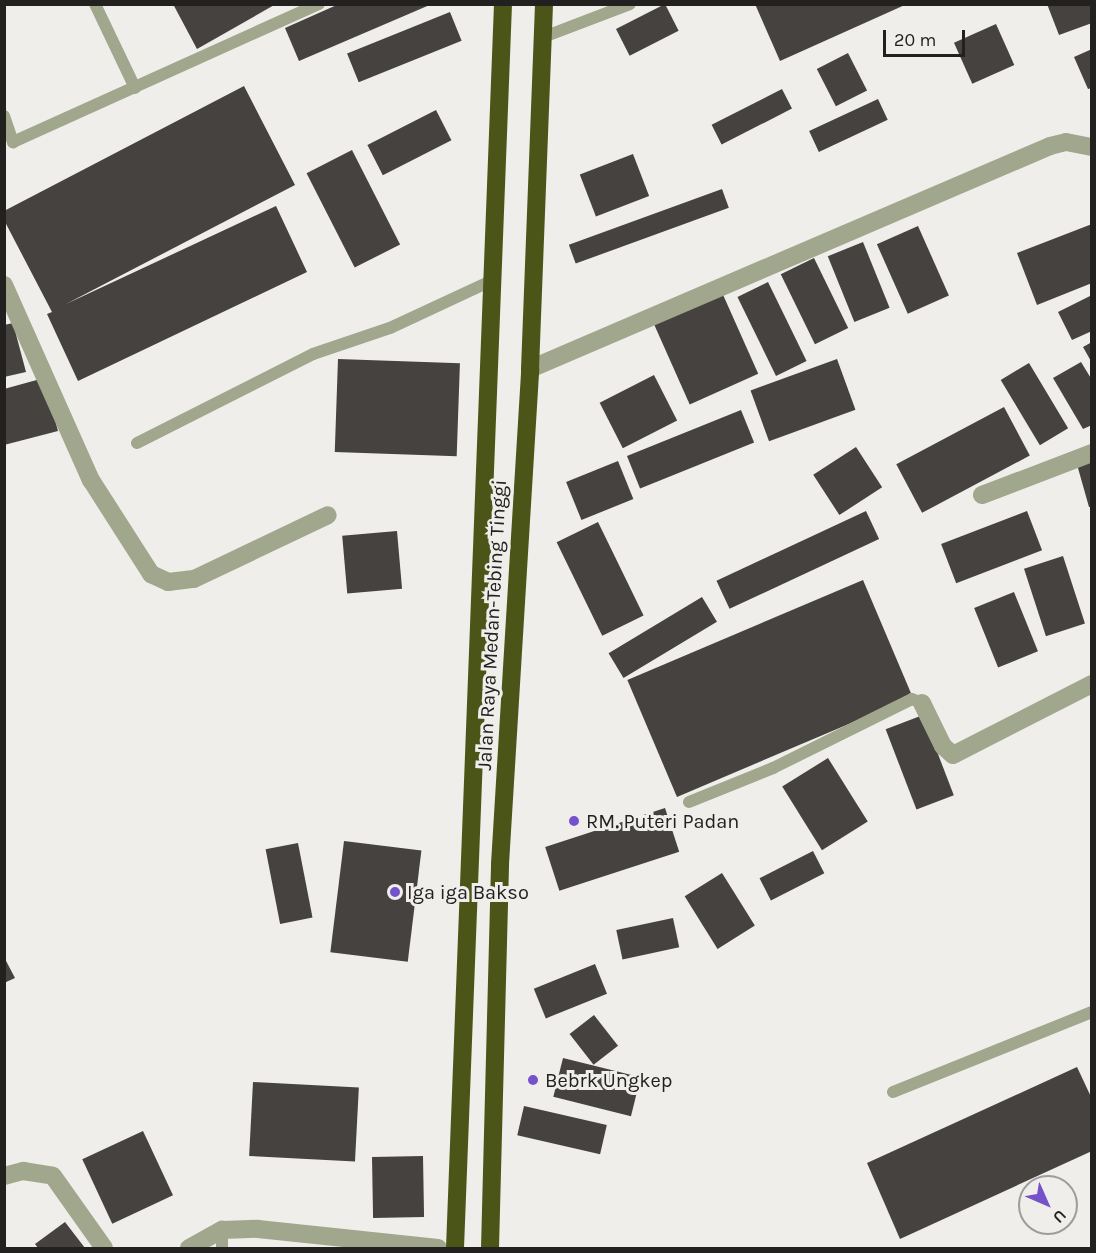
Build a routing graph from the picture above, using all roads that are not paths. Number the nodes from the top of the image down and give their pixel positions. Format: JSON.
{"nodes":[{"id":1,"x":95,"y":4,"type":"edge"},
{"id":2,"x":319,"y":4,"type":"edge"},
{"id":3,"x":503,"y":4,"type":"edge"},
{"id":4,"x":544,"y":4,"type":"edge"},
{"id":5,"x":630,"y":4,"type":"edge"},
{"id":6,"x":542,"y":38,"type":"junction"},
{"id":7,"x":135,"y":88,"type":"junction"},
{"id":8,"x":4,"y":116,"type":"edge"},
{"id":9,"x":9,"y":143,"type":"edge"},
{"id":10,"x":1092,"y":147,"type":"edge"},
{"id":11,"x":493,"y":280,"type":"junction"},
{"id":12,"x":4,"y":285,"type":"edge"},
{"id":13,"x":530,"y":369,"type":"junction"},
{"id":14,"x":137,"y":443,"type":"dead end"},
{"id":15,"x":1092,"y":453,"type":"edge"},
{"id":16,"x":982,"y":495,"type":"dead end"},
{"id":17,"x":328,"y":515,"type":"dead end"},
{"id":18,"x":1092,"y":684,"type":"edge"},
{"id":19,"x":922,"y":703,"type":"joint"},
{"id":20,"x":689,"y":802,"type":"dead end"},
{"id":21,"x":1092,"y":1011,"type":"edge"},
{"id":22,"x":893,"y":1092,"type":"dead end"},
{"id":23,"x":4,"y":1176,"type":"edge"},
{"id":24,"x":222,"y":1239,"type":"edge"},
{"id":25,"x":104,"y":1248,"type":"edge"},
{"id":26,"x":189,"y":1248,"type":"edge"},
{"id":27,"x":438,"y":1248,"type":"edge"},
{"id":28,"x":455,"y":1248,"type":"edge"},
{"id":29,"x":490,"y":1248,"type":"edge"}],
"edges":[{"from":1,"to":7,"type":"lane"},
{"from":2,"to":7,"type":"lane"},
{"from":3,"to":11,"type":"highway","name":"Jalan Raya Medan-Tebing Tinggi"},
{"from":4,"to":6,"type":"highway","name":"Jalan Raya Medan-Tebing Tinggi"},
{"from":5,"to":6,"type":"lane"},
{"from":6,"to":13,"type":"highway","name":"Jalan Raya Medan-Tebing Tinggi"},
{"from":7,"to":9,"type":"lane"},
{"from":8,"to":9,"type":"lane"},
{"from":10,"to":13,"type":"street"},
{"from":11,"to":14,"type":"lane"},
{"from":11,"to":28,"type":"highway","name":"Jalan Raya Medan-Tebing Tinggi"},
{"from":12,"to":17,"type":"street"},
{"from":13,"to":29,"type":"highway","name":"Jalan Raya Medan-Tebing Tinggi"},
{"from":15,"to":16,"type":"street"},
{"from":18,"to":19,"type":"street"},
{"from":19,"to":20,"type":"lane"},
{"from":21,"to":22,"type":"lane"},
{"from":23,"to":25,"type":"street"},
{"from":24,"to":26,"type":"street"},
{"from":24,"to":27,"type":"street"}]}
